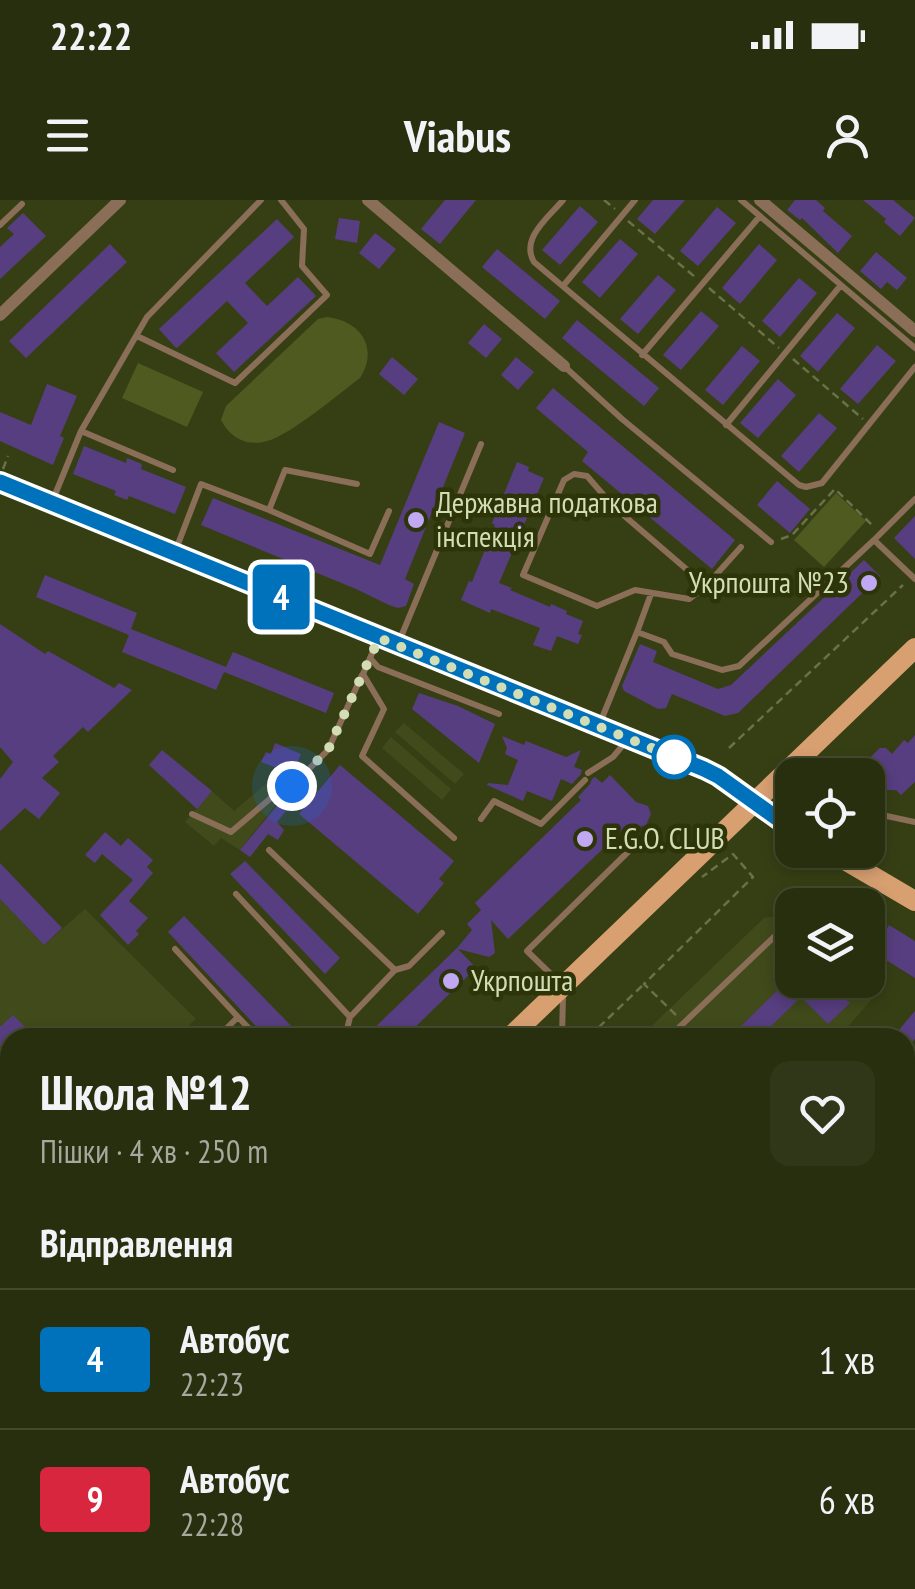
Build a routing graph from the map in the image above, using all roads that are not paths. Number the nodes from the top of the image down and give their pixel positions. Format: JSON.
{"nodes":[{"id":1,"x":120,"y":200,"type":"edge"},
{"id":2,"x":262,"y":200,"type":"edge"},
{"id":3,"x":281,"y":200,"type":"edge"},
{"id":4,"x":368,"y":200,"type":"edge"},
{"id":5,"x":563,"y":200,"type":"edge"},
{"id":6,"x":634,"y":200,"type":"edge"},
{"id":7,"x":741,"y":200,"type":"edge"},
{"id":8,"x":760,"y":200,"type":"edge"},
{"id":9,"x":22,"y":204,"type":"dead end"},
{"id":10,"x":760,"y":216,"type":"junction"},
{"id":11,"x":0,"y":226,"type":"edge"},
{"id":12,"x":840,"y":285,"type":"junction"},
{"id":13,"x":563,"y":286,"type":"junction"},
{"id":14,"x":2,"y":309,"type":"edge"},
{"id":15,"x":915,"y":331,"type":"edge"},
{"id":16,"x":137,"y":336,"type":"junction"},
{"id":17,"x":915,"y":348,"type":"edge"},
{"id":18,"x":642,"y":355,"type":"junction"},
{"id":19,"x":564,"y":366,"type":"joint"},
{"id":20,"x":915,"y":367,"type":"edge"},
{"id":21,"x":726,"y":425,"type":"junction"},
{"id":22,"x":81,"y":431,"type":"junction"},
{"id":23,"x":481,"y":444,"type":"dead end"},
{"id":24,"x":173,"y":470,"type":"dead end"},
{"id":25,"x":0,"y":482,"type":"edge"},
{"id":26,"x":357,"y":484,"type":"dead end"},
{"id":27,"x":915,"y":499,"type":"edge"},
{"id":28,"x":52,"y":503,"type":"junction"},
{"id":29,"x":269,"y":510,"type":"junction"},
{"id":30,"x":389,"y":512,"type":"dead end"},
{"id":31,"x":877,"y":536,"type":"junction"},
{"id":32,"x":771,"y":542,"type":"road end"},
{"id":33,"x":741,"y":547,"type":"dead end"},
{"id":34,"x":175,"y":553,"type":"junction"},
{"id":35,"x":913,"y":578,"type":"edge"},
{"id":36,"x":706,"y":586,"type":"junction"},
{"id":37,"x":651,"y":594,"type":"junction"},
{"id":38,"x":637,"y":632,"type":"junction"},
{"id":39,"x":388,"y":641,"type":"junction"},
{"id":40,"x":915,"y":648,"type":"edge"},
{"id":41,"x":370,"y":657,"type":"junction"},
{"id":42,"x":363,"y":674,"type":"junction"},
{"id":43,"x":499,"y":714,"type":"dead end"},
{"id":44,"x":599,"y":726,"type":"junction"},
{"id":45,"x":629,"y":738,"type":"junction"},
{"id":46,"x":754,"y":802,"type":"junction"},
{"id":47,"x":192,"y":814,"type":"dead end"},
{"id":48,"x":885,"y":816,"type":"edge"},
{"id":49,"x":775,"y":817,"type":"edge"},
{"id":50,"x":480,"y":819,"type":"dead end"},
{"id":51,"x":915,"y":822,"type":"edge"},
{"id":52,"x":454,"y":838,"type":"dead end"},
{"id":53,"x":632,"y":848,"type":"dead end"},
{"id":54,"x":269,"y":850,"type":"dead end"},
{"id":55,"x":859,"y":868,"type":"edge"},
{"id":56,"x":236,"y":894,"type":"dead end"},
{"id":57,"x":915,"y":901,"type":"edge"},
{"id":58,"x":442,"y":933,"type":"dead end"},
{"id":59,"x":775,"y":936,"type":"edge"},
{"id":60,"x":174,"y":950,"type":"dead end"},
{"id":61,"x":395,"y":970,"type":"junction"},
{"id":62,"x":563,"y":986,"type":"junction"},
{"id":63,"x":238,"y":1017,"type":"junction"},
{"id":64,"x":350,"y":1017,"type":"junction"},
{"id":65,"x":226,"y":1028,"type":"edge"},
{"id":66,"x":248,"y":1028,"type":"edge"},
{"id":67,"x":347,"y":1028,"type":"edge"},
{"id":68,"x":520,"y":1028,"type":"edge"},
{"id":69,"x":562,"y":1028,"type":"edge"},
{"id":70,"x":679,"y":1028,"type":"edge"}],
"edges":[{"from":1,"to":14,"type":"street"},
{"from":2,"to":16,"type":"lane"},
{"from":3,"to":16,"type":"lane"},
{"from":4,"to":19,"type":"street"},
{"from":5,"to":13,"type":"lane"},
{"from":6,"to":13,"type":"lane"},
{"from":7,"to":10,"type":"lane"},
{"from":8,"to":15,"type":"street"},
{"from":9,"to":11,"type":"lane"},
{"from":10,"to":12,"type":"lane"},
{"from":10,"to":18,"type":"lane"},
{"from":12,"to":17,"type":"lane"},
{"from":12,"to":21,"type":"lane"},
{"from":13,"to":18,"type":"lane"},
{"from":16,"to":22,"type":"lane"},
{"from":18,"to":21,"type":"lane"},
{"from":19,"to":32,"type":"lane"},
{"from":20,"to":21,"type":"lane"},
{"from":22,"to":24,"type":"lane"},
{"from":22,"to":28,"type":"lane"},
{"from":23,"to":39,"type":"lane"},
{"from":25,"to":28,"type":"main road"},
{"from":26,"to":29,"type":"lane"},
{"from":27,"to":31,"type":"lane"},
{"from":28,"to":34,"type":"main road"},
{"from":29,"to":30,"type":"lane"},
{"from":29,"to":34,"type":"lane"},
{"from":31,"to":35,"type":"lane"},
{"from":31,"to":38,"type":"lane"},
{"from":33,"to":36,"type":"lane"},
{"from":34,"to":39,"type":"main road"},
{"from":36,"to":37,"type":"lane"},
{"from":36,"to":37,"type":"lane"},
{"from":37,"to":38,"type":"lane"},
{"from":38,"to":44,"type":"lane"},
{"from":39,"to":41,"type":"lane"},
{"from":39,"to":44,"type":"main road"},
{"from":40,"to":46,"type":"main road"},
{"from":41,"to":42,"type":"lane"},
{"from":41,"to":43,"type":"lane"},
{"from":42,"to":47,"type":"lane"},
{"from":42,"to":52,"type":"lane"},
{"from":44,"to":45,"type":"main road"},
{"from":45,"to":46,"type":"main road"},
{"from":45,"to":50,"type":"lane"},
{"from":46,"to":49,"type":"main road"},
{"from":46,"to":62,"type":"main road"},
{"from":48,"to":51,"type":"lane"},
{"from":53,"to":62,"type":"lane"},
{"from":54,"to":61,"type":"lane"},
{"from":55,"to":57,"type":"main road"},
{"from":56,"to":64,"type":"lane"},
{"from":58,"to":61,"type":"lane"},
{"from":59,"to":70,"type":"lane"},
{"from":60,"to":63,"type":"lane"},
{"from":61,"to":64,"type":"lane"},
{"from":62,"to":68,"type":"main road"},
{"from":62,"to":69,"type":"lane"},
{"from":63,"to":65,"type":"lane"},
{"from":63,"to":66,"type":"lane"},
{"from":64,"to":67,"type":"lane"}]}
